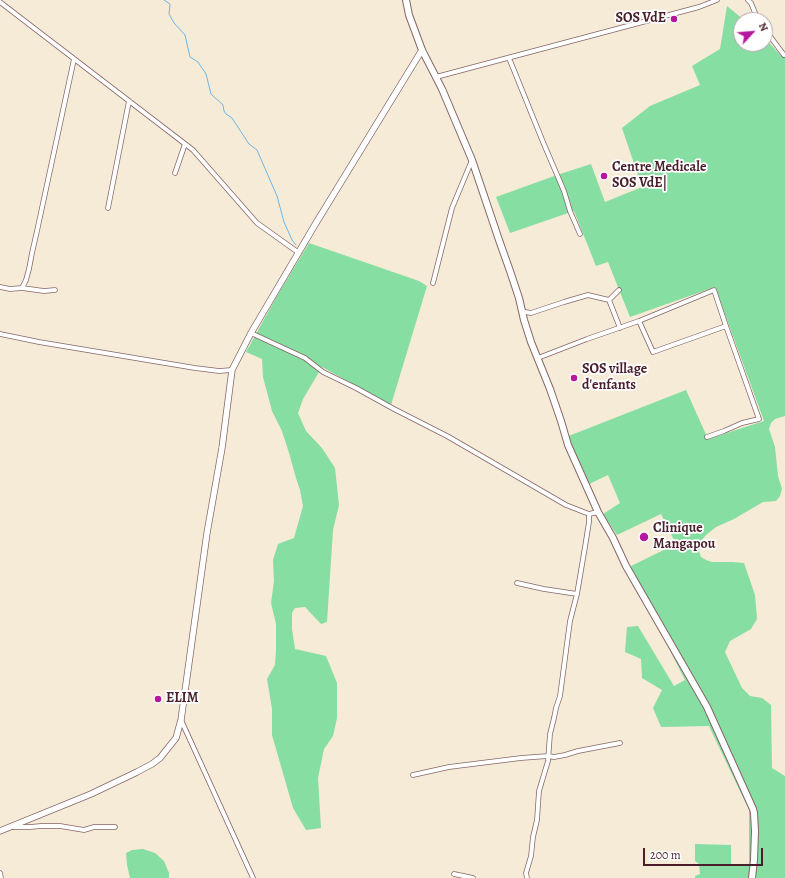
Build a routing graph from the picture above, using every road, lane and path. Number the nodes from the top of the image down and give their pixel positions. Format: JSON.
{"nodes":[{"id":1,"x":406,"y":0,"type":"edge"},
{"id":2,"x":717,"y":0,"type":"edge"},
{"id":3,"x":748,"y":0,"type":"edge"},
{"id":4,"x":0,"y":2,"type":"edge"},
{"id":5,"x":755,"y":12,"type":"edge"},
{"id":6,"x":773,"y":40,"type":"edge"},
{"id":7,"x":422,"y":50,"type":"junction"},
{"id":8,"x":784,"y":55,"type":"dead end"},
{"id":9,"x":510,"y":58,"type":"junction"},
{"id":10,"x":74,"y":59,"type":"junction"},
{"id":11,"x":436,"y":77,"type":"junction"},
{"id":12,"x":129,"y":102,"type":"junction"},
{"id":13,"x":185,"y":144,"type":"junction"},
{"id":14,"x":472,"y":160,"type":"junction"},
{"id":15,"x":175,"y":173,"type":"dead end"},
{"id":16,"x":108,"y":208,"type":"dead end"},
{"id":17,"x":580,"y":234,"type":"dead end"},
{"id":18,"x":299,"y":253,"type":"junction"},
{"id":19,"x":433,"y":283,"type":"dead end"},
{"id":20,"x":0,"y":287,"type":"edge"},
{"id":21,"x":22,"y":288,"type":"junction"},
{"id":22,"x":55,"y":290,"type":"dead end"},
{"id":23,"x":619,"y":290,"type":"dead end"},
{"id":24,"x":609,"y":300,"type":"junction"},
{"id":25,"x":521,"y":309,"type":"junction"},
{"id":26,"x":639,"y":321,"type":"junction"},
{"id":27,"x":726,"y":326,"type":"junction"},
{"id":28,"x":620,"y":328,"type":"junction"},
{"id":29,"x":251,"y":333,"type":"junction"},
{"id":30,"x":0,"y":334,"type":"edge"},
{"id":31,"x":538,"y":358,"type":"junction"},
{"id":32,"x":232,"y":370,"type":"junction"},
{"id":33,"x":707,"y":437,"type":"dead end"},
{"id":34,"x":598,"y":512,"type":"junction"},
{"id":35,"x":589,"y":514,"type":"junction"},
{"id":36,"x":517,"y":583,"type":"dead end"},
{"id":37,"x":577,"y":594,"type":"junction"},
{"id":38,"x":181,"y":720,"type":"junction"},
{"id":39,"x":620,"y":744,"type":"dead end"},
{"id":40,"x":548,"y":756,"type":"junction"},
{"id":41,"x":413,"y":775,"type":"dead end"},
{"id":42,"x":11,"y":827,"type":"junction"},
{"id":43,"x":115,"y":827,"type":"dead end"},
{"id":44,"x":0,"y":831,"type":"edge"},
{"id":45,"x":0,"y":873,"type":"edge"},
{"id":46,"x":454,"y":874,"type":"dead end"},
{"id":47,"x":1,"y":878,"type":"edge"},
{"id":48,"x":253,"y":878,"type":"edge"},
{"id":49,"x":473,"y":878,"type":"edge"},
{"id":50,"x":527,"y":878,"type":"edge"},
{"id":51,"x":752,"y":878,"type":"edge"}],
"edges":[{"from":1,"to":7,"type":"main road"},
{"from":2,"to":9,"type":"street"},
{"from":3,"to":5,"type":"street"},
{"from":4,"to":10,"type":"street"},
{"from":6,"to":8,"type":"street"},
{"from":7,"to":11,"type":"main road"},
{"from":7,"to":18,"type":"street"},
{"from":9,"to":11,"type":"street"},
{"from":9,"to":17,"type":"street"},
{"from":10,"to":12,"type":"street"},
{"from":10,"to":21,"type":"street"},
{"from":11,"to":14,"type":"main road"},
{"from":12,"to":13,"type":"street"},
{"from":12,"to":16,"type":"street"},
{"from":13,"to":15,"type":"street"},
{"from":13,"to":18,"type":"street"},
{"from":14,"to":19,"type":"street"},
{"from":14,"to":25,"type":"main road"},
{"from":18,"to":29,"type":"street"},
{"from":20,"to":21,"type":"street"},
{"from":21,"to":22,"type":"street"},
{"from":23,"to":24,"type":"street"},
{"from":24,"to":25,"type":"street"},
{"from":24,"to":28,"type":"street"},
{"from":25,"to":31,"type":"main road"},
{"from":26,"to":27,"type":"street"},
{"from":26,"to":27,"type":"street"},
{"from":26,"to":28,"type":"street"},
{"from":27,"to":33,"type":"street"},
{"from":28,"to":31,"type":"street"},
{"from":29,"to":32,"type":"street"},
{"from":29,"to":35,"type":"street"},
{"from":30,"to":32,"type":"street"},
{"from":31,"to":34,"type":"main road"},
{"from":32,"to":38,"type":"street"},
{"from":34,"to":35,"type":"street"},
{"from":34,"to":51,"type":"main road"},
{"from":35,"to":37,"type":"street"},
{"from":36,"to":37,"type":"street"},
{"from":37,"to":40,"type":"street"},
{"from":38,"to":42,"type":"street"},
{"from":38,"to":48,"type":"street"},
{"from":39,"to":40,"type":"street"},
{"from":40,"to":41,"type":"street"},
{"from":40,"to":50,"type":"street"},
{"from":42,"to":43,"type":"street"},
{"from":42,"to":44,"type":"street"},
{"from":45,"to":47,"type":"street"},
{"from":46,"to":49,"type":"street"}]}
